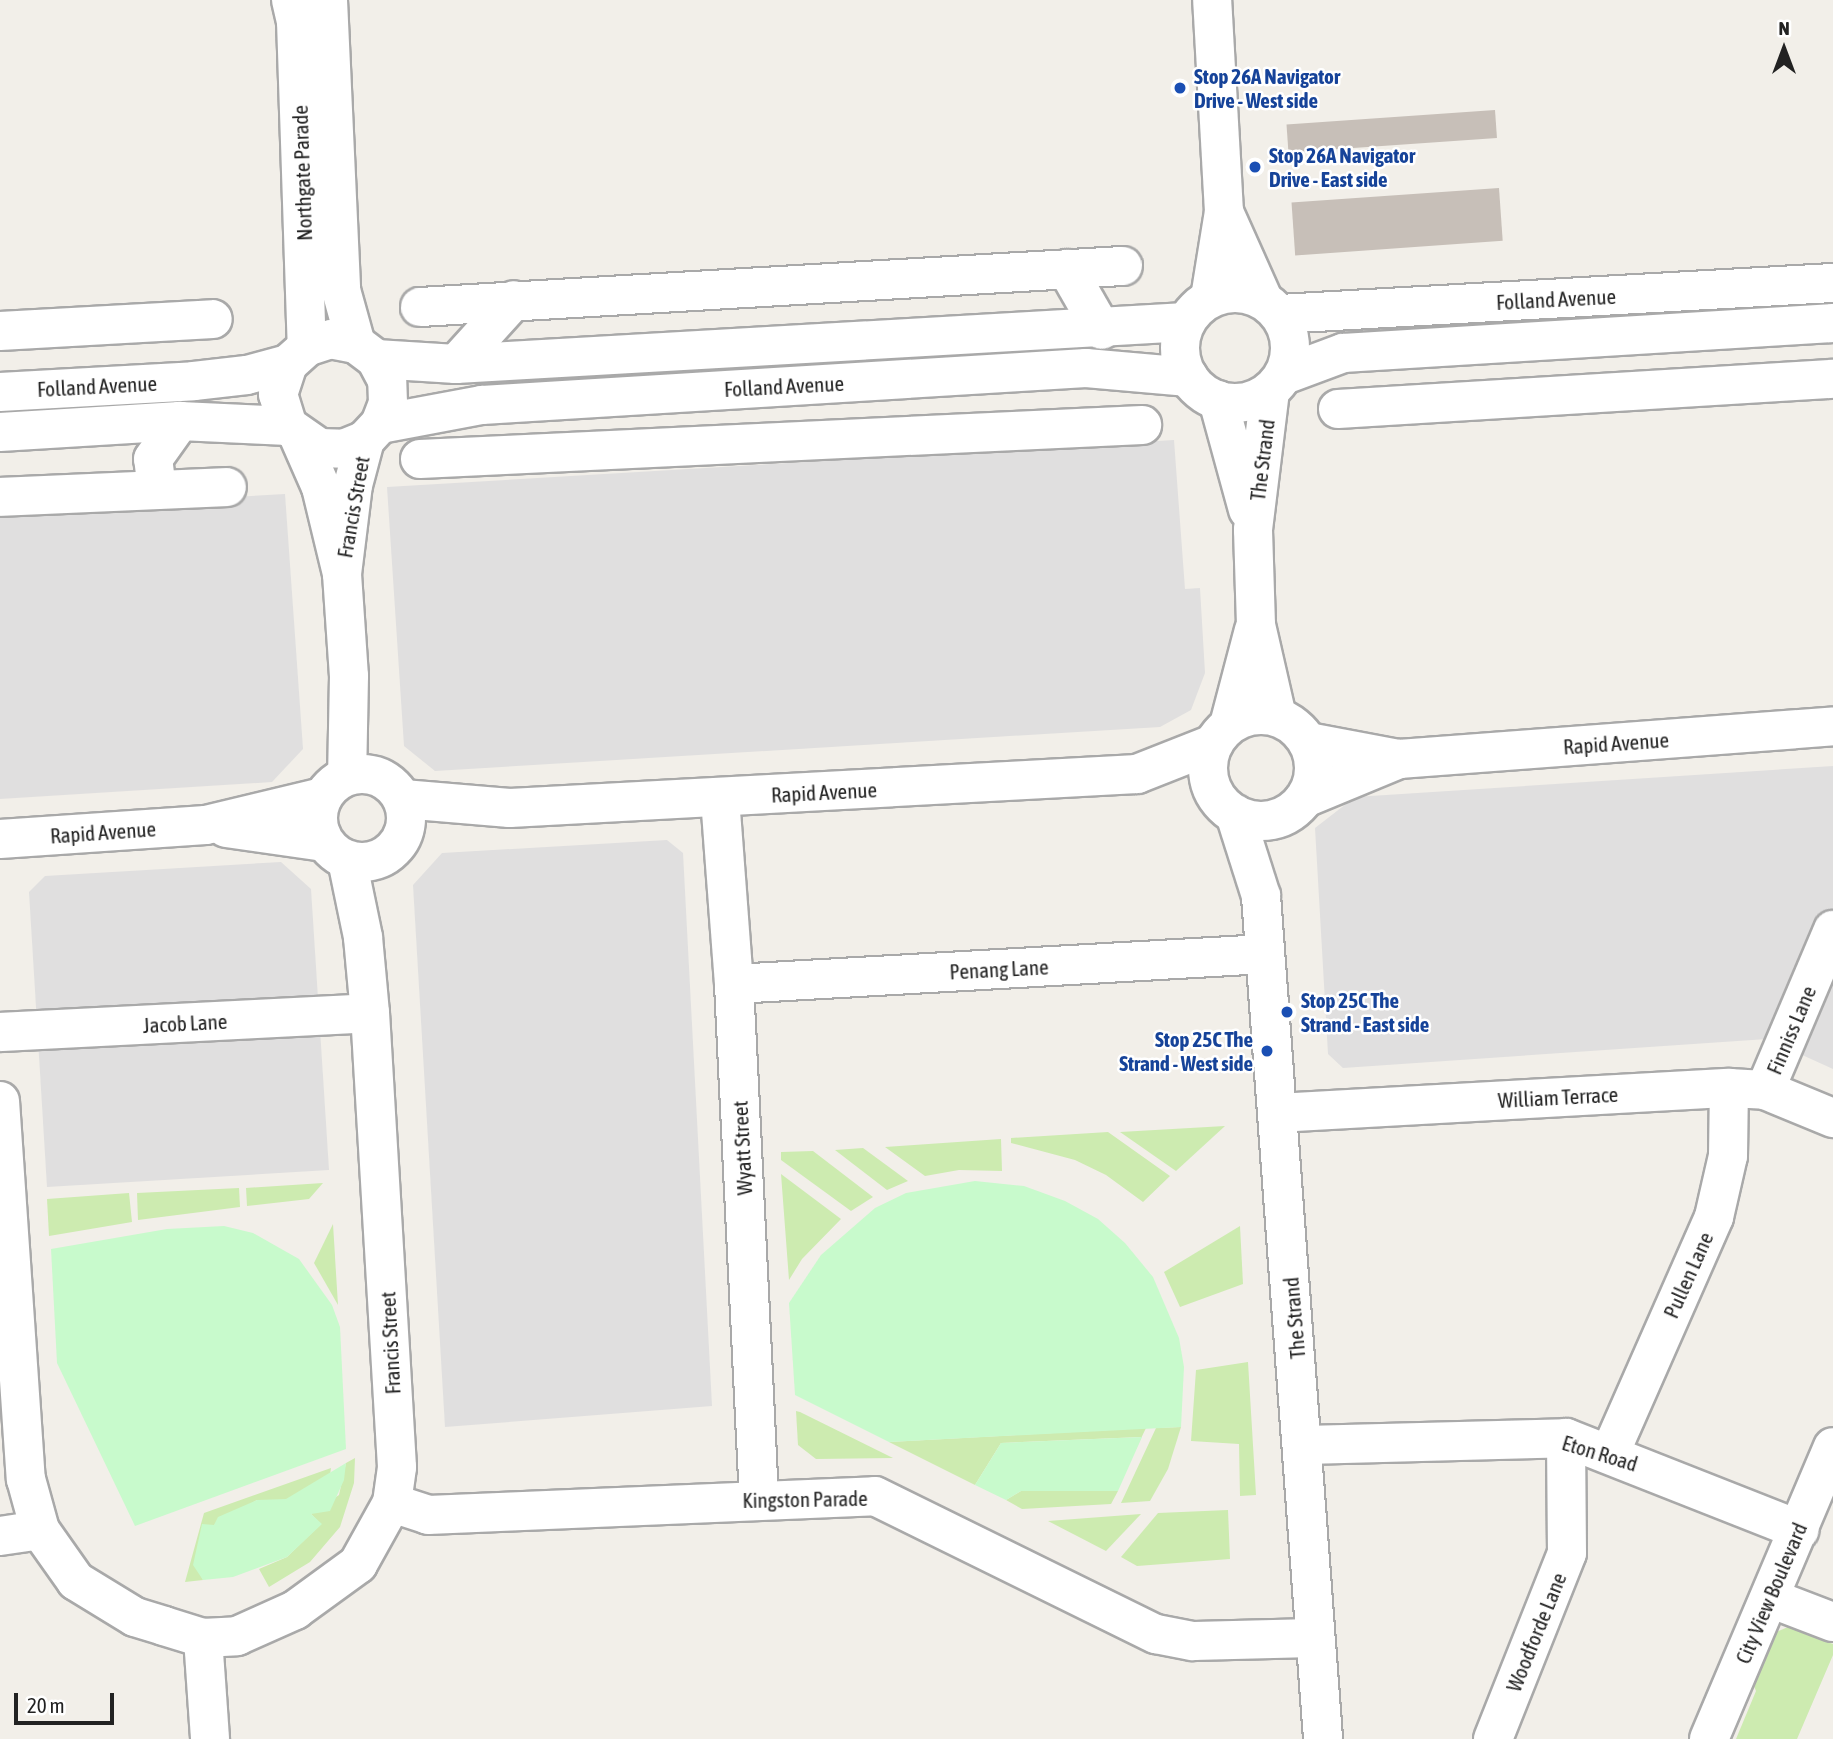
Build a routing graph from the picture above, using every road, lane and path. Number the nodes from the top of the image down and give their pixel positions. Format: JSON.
{"nodes":[{"id":1,"x":291,"y":0,"type":"edge"},
{"id":2,"x":327,"y":0,"type":"edge"},
{"id":3,"x":1212,"y":0,"type":"edge"},
{"id":4,"x":1224,"y":212,"type":"junction"},
{"id":5,"x":1123,"y":266,"type":"dead end"},
{"id":6,"x":1067,"y":269,"type":"junction"},
{"id":7,"x":1833,"y":283,"type":"edge"},
{"id":8,"x":514,"y":300,"type":"junction"},
{"id":9,"x":420,"y":307,"type":"dead end"},
{"id":10,"x":1271,"y":307,"type":"junction"},
{"id":11,"x":1198,"y":310,"type":"junction"},
{"id":12,"x":213,"y":319,"type":"dead end"},
{"id":13,"x":157,"y":323,"type":"junction"},
{"id":14,"x":1833,"y":323,"type":"edge"},
{"id":15,"x":1102,"y":330,"type":"junction"},
{"id":16,"x":0,"y":331,"type":"edge"},
{"id":17,"x":1384,"y":351,"type":"junction"},
{"id":18,"x":366,"y":352,"type":"junction"},
{"id":19,"x":297,"y":355,"type":"junction"},
{"id":20,"x":456,"y":364,"type":"junction"},
{"id":21,"x":1086,"y":368,"type":"junction"},
{"id":22,"x":1189,"y":377,"type":"junction"},
{"id":23,"x":1833,"y":379,"type":"edge"},
{"id":24,"x":194,"y":381,"type":"junction"},
{"id":25,"x":1277,"y":383,"type":"junction"},
{"id":26,"x":0,"y":392,"type":"edge"},
{"id":27,"x":1218,"y":400,"type":"junction"},
{"id":28,"x":1427,"y":404,"type":"junction"},
{"id":29,"x":482,"y":405,"type":"junction"},
{"id":30,"x":1338,"y":409,"type":"dead end"},
{"id":31,"x":180,"y":421,"type":"junction"},
{"id":32,"x":1142,"y":425,"type":"dead end"},
{"id":33,"x":1048,"y":429,"type":"junction"},
{"id":34,"x":294,"y":431,"type":"junction"},
{"id":35,"x":0,"y":432,"type":"edge"},
{"id":36,"x":372,"y":432,"type":"junction"},
{"id":37,"x":520,"y":455,"type":"junction"},
{"id":38,"x":420,"y":459,"type":"dead end"},
{"id":39,"x":227,"y":487,"type":"dead end"},
{"id":40,"x":157,"y":490,"type":"junction"},
{"id":41,"x":0,"y":497,"type":"edge"},
{"id":42,"x":1253,"y":530,"type":"junction"},
{"id":43,"x":342,"y":574,"type":"junction"},
{"id":44,"x":1256,"y":625,"type":"junction"},
{"id":45,"x":1277,"y":717,"type":"junction"},
{"id":46,"x":1833,"y":726,"type":"edge"},
{"id":47,"x":1221,"y":735,"type":"junction"},
{"id":48,"x":1308,"y":742,"type":"junction"},
{"id":49,"x":1399,"y":759,"type":"junction"},
{"id":50,"x":1137,"y":774,"type":"junction"},
{"id":51,"x":720,"y":798,"type":"junction"},
{"id":52,"x":1226,"y":805,"type":"junction"},
{"id":53,"x":374,"y":806,"type":"junction"},
{"id":54,"x":1293,"y":808,"type":"junction"},
{"id":55,"x":206,"y":825,"type":"junction"},
{"id":56,"x":0,"y":839,"type":"edge"},
{"id":57,"x":335,"y":851,"type":"junction"},
{"id":58,"x":1261,"y":897,"type":"junction"},
{"id":59,"x":1833,"y":930,"type":"edge"},
{"id":60,"x":363,"y":937,"type":"junction"},
{"id":61,"x":1265,"y":954,"type":"junction"},
{"id":62,"x":734,"y":984,"type":"junction"},
{"id":63,"x":370,"y":1013,"type":"junction"},
{"id":64,"x":0,"y":1032,"type":"edge"},
{"id":65,"x":1747,"y":1089,"type":"junction"},
{"id":66,"x":0,"y":1101,"type":"edge"},
{"id":67,"x":1277,"y":1113,"type":"junction"},
{"id":68,"x":1833,"y":1118,"type":"edge"},
{"id":69,"x":2,"y":1187,"type":"edge"},
{"id":70,"x":1566,"y":1438,"type":"junction"},
{"id":71,"x":1304,"y":1445,"type":"junction"},
{"id":72,"x":1833,"y":1447,"type":"edge"},
{"id":73,"x":1610,"y":1453,"type":"junction"},
{"id":74,"x":759,"y":1498,"type":"junction"},
{"id":75,"x":392,"y":1503,"type":"junction"},
{"id":76,"x":40,"y":1530,"type":"junction"},
{"id":77,"x":1799,"y":1530,"type":"junction"},
{"id":78,"x":0,"y":1536,"type":"edge"},
{"id":79,"x":1769,"y":1598,"type":"junction"},
{"id":80,"x":1833,"y":1622,"type":"edge"},
{"id":81,"x":203,"y":1638,"type":"junction"},
{"id":82,"x":1314,"y":1638,"type":"junction"},
{"id":83,"x":210,"y":1739,"type":"edge"},
{"id":84,"x":1323,"y":1739,"type":"edge"},
{"id":85,"x":1493,"y":1739,"type":"edge"},
{"id":86,"x":1709,"y":1739,"type":"edge"}],
"edges":[{"from":1,"to":19,"type":"street","name":"Northgate Parade"},
{"from":2,"to":18,"type":"street","name":"Northgate Parade"},
{"from":3,"to":4,"type":"street"},
{"from":4,"to":10,"type":"street"},
{"from":4,"to":11,"type":"street"},
{"from":5,"to":6,"type":"street"},
{"from":6,"to":8,"type":"street"},
{"from":6,"to":15,"type":"street"},
{"from":7,"to":10,"type":"street","name":"Folland Avenue"},
{"from":8,"to":9,"type":"street"},
{"from":8,"to":20,"type":"street"},
{"from":10,"to":11,"type":"street"},
{"from":10,"to":25,"type":"street"},
{"from":11,"to":15,"type":"street","name":"Folland Avenue"},
{"from":11,"to":22,"type":"street"},
{"from":12,"to":13,"type":"street"},
{"from":13,"to":16,"type":"street"},
{"from":13,"to":24,"type":"street","name":"Folland Avenue"},
{"from":14,"to":17,"type":"street","name":"Folland Avenue"},
{"from":15,"to":20,"type":"street","name":"Folland Avenue"},
{"from":17,"to":25,"type":"street","name":"Folland Avenue"},
{"from":17,"to":28,"type":"street"},
{"from":18,"to":19,"type":"street"},
{"from":18,"to":20,"type":"street","name":"Folland Avenue"},
{"from":18,"to":36,"type":"street"},
{"from":19,"to":24,"type":"street","name":"Folland Avenue"},
{"from":19,"to":34,"type":"street"},
{"from":21,"to":22,"type":"street","name":"Folland Avenue"},
{"from":21,"to":29,"type":"street","name":"Folland Avenue"},
{"from":21,"to":33,"type":"street"},
{"from":22,"to":27,"type":"street"},
{"from":23,"to":28,"type":"street"},
{"from":24,"to":26,"type":"street","name":"Folland Avenue"},
{"from":25,"to":27,"type":"street"},
{"from":25,"to":42,"type":"street","name":"The Strand"},
{"from":27,"to":42,"type":"street","name":"The Strand"},
{"from":28,"to":30,"type":"street"},
{"from":29,"to":36,"type":"street","name":"Folland Avenue"},
{"from":29,"to":37,"type":"street"},
{"from":31,"to":34,"type":"street","name":"Folland Avenue"},
{"from":31,"to":35,"type":"street","name":"Folland Avenue"},
{"from":31,"to":40,"type":"street"},
{"from":32,"to":33,"type":"street"},
{"from":33,"to":37,"type":"street"},
{"from":34,"to":36,"type":"street"},
{"from":34,"to":43,"type":"street","name":"Francis Street"},
{"from":36,"to":43,"type":"street","name":"Francis Street"},
{"from":37,"to":38,"type":"street"},
{"from":39,"to":40,"type":"street"},
{"from":40,"to":41,"type":"street"},
{"from":42,"to":44,"type":"street","name":"The Strand"},
{"from":43,"to":53,"type":"street","name":"Francis Street"},
{"from":44,"to":45,"type":"street","name":"The Strand"},
{"from":44,"to":47,"type":"street","name":"The Strand"},
{"from":45,"to":47,"type":"street"},
{"from":45,"to":48,"type":"street"},
{"from":46,"to":49,"type":"street","name":"Rapid Avenue"},
{"from":47,"to":50,"type":"street","name":"Rapid Avenue"},
{"from":47,"to":52,"type":"street"},
{"from":48,"to":49,"type":"street","name":"Rapid Avenue"},
{"from":48,"to":54,"type":"street"},
{"from":49,"to":54,"type":"street","name":"Rapid Avenue"},
{"from":50,"to":51,"type":"street","name":"Rapid Avenue"},
{"from":50,"to":52,"type":"street","name":"Rapid Avenue"},
{"from":51,"to":53,"type":"street","name":"Rapid Avenue"},
{"from":51,"to":62,"type":"street","name":"Wyatt Street"},
{"from":52,"to":54,"type":"street"},
{"from":52,"to":58,"type":"street","name":"The Strand"},
{"from":53,"to":55,"type":"street","name":"Rapid Avenue"},
{"from":53,"to":57,"type":"street","name":"Francis Street"},
{"from":53,"to":57,"type":"street","name":"Rapid Avenue"},
{"from":53,"to":60,"type":"street","name":"Francis Street"},
{"from":54,"to":58,"type":"street","name":"The Strand"},
{"from":55,"to":56,"type":"street","name":"Rapid Avenue"},
{"from":55,"to":57,"type":"street","name":"Rapid Avenue"},
{"from":57,"to":60,"type":"street","name":"Francis Street"},
{"from":58,"to":61,"type":"street","name":"The Strand"},
{"from":59,"to":65,"type":"street","name":"Finniss Lane"},
{"from":60,"to":63,"type":"street","name":"Francis Street"},
{"from":61,"to":62,"type":"street","name":"Penang Lane"},
{"from":61,"to":67,"type":"street","name":"The Strand"},
{"from":62,"to":74,"type":"street","name":"Wyatt Street"},
{"from":63,"to":64,"type":"street","name":"Jacob Lane"},
{"from":63,"to":75,"type":"street","name":"Francis Street"},
{"from":65,"to":67,"type":"street","name":"William Terrace"},
{"from":65,"to":68,"type":"street","name":"William Terrace"},
{"from":65,"to":73,"type":"street","name":"Pullen Lane"},
{"from":66,"to":69,"type":"street","name":"Francis Street"},
{"from":67,"to":71,"type":"street","name":"The Strand"},
{"from":69,"to":76,"type":"street","name":"Francis Street"},
{"from":70,"to":71,"type":"street","name":"Eton Road"},
{"from":70,"to":73,"type":"street","name":"Eton Road"},
{"from":70,"to":85,"type":"street","name":"Woodforde Lane"},
{"from":71,"to":82,"type":"street","name":"The Strand"},
{"from":72,"to":77,"type":"street","name":"City View Boulevard"},
{"from":73,"to":77,"type":"street","name":"Eton Road"},
{"from":74,"to":75,"type":"street","name":"Kingston Parade"},
{"from":74,"to":82,"type":"street","name":"Kingston Parade"},
{"from":75,"to":81,"type":"street","name":"Francis Street"},
{"from":76,"to":78,"type":"street"},
{"from":76,"to":81,"type":"street","name":"Francis Street"},
{"from":77,"to":79,"type":"street","name":"City View Boulevard"},
{"from":79,"to":80,"type":"street"},
{"from":79,"to":86,"type":"street","name":"City View Boulevard"},
{"from":81,"to":83,"type":"street"},
{"from":82,"to":84,"type":"street","name":"The Strand"}]}
